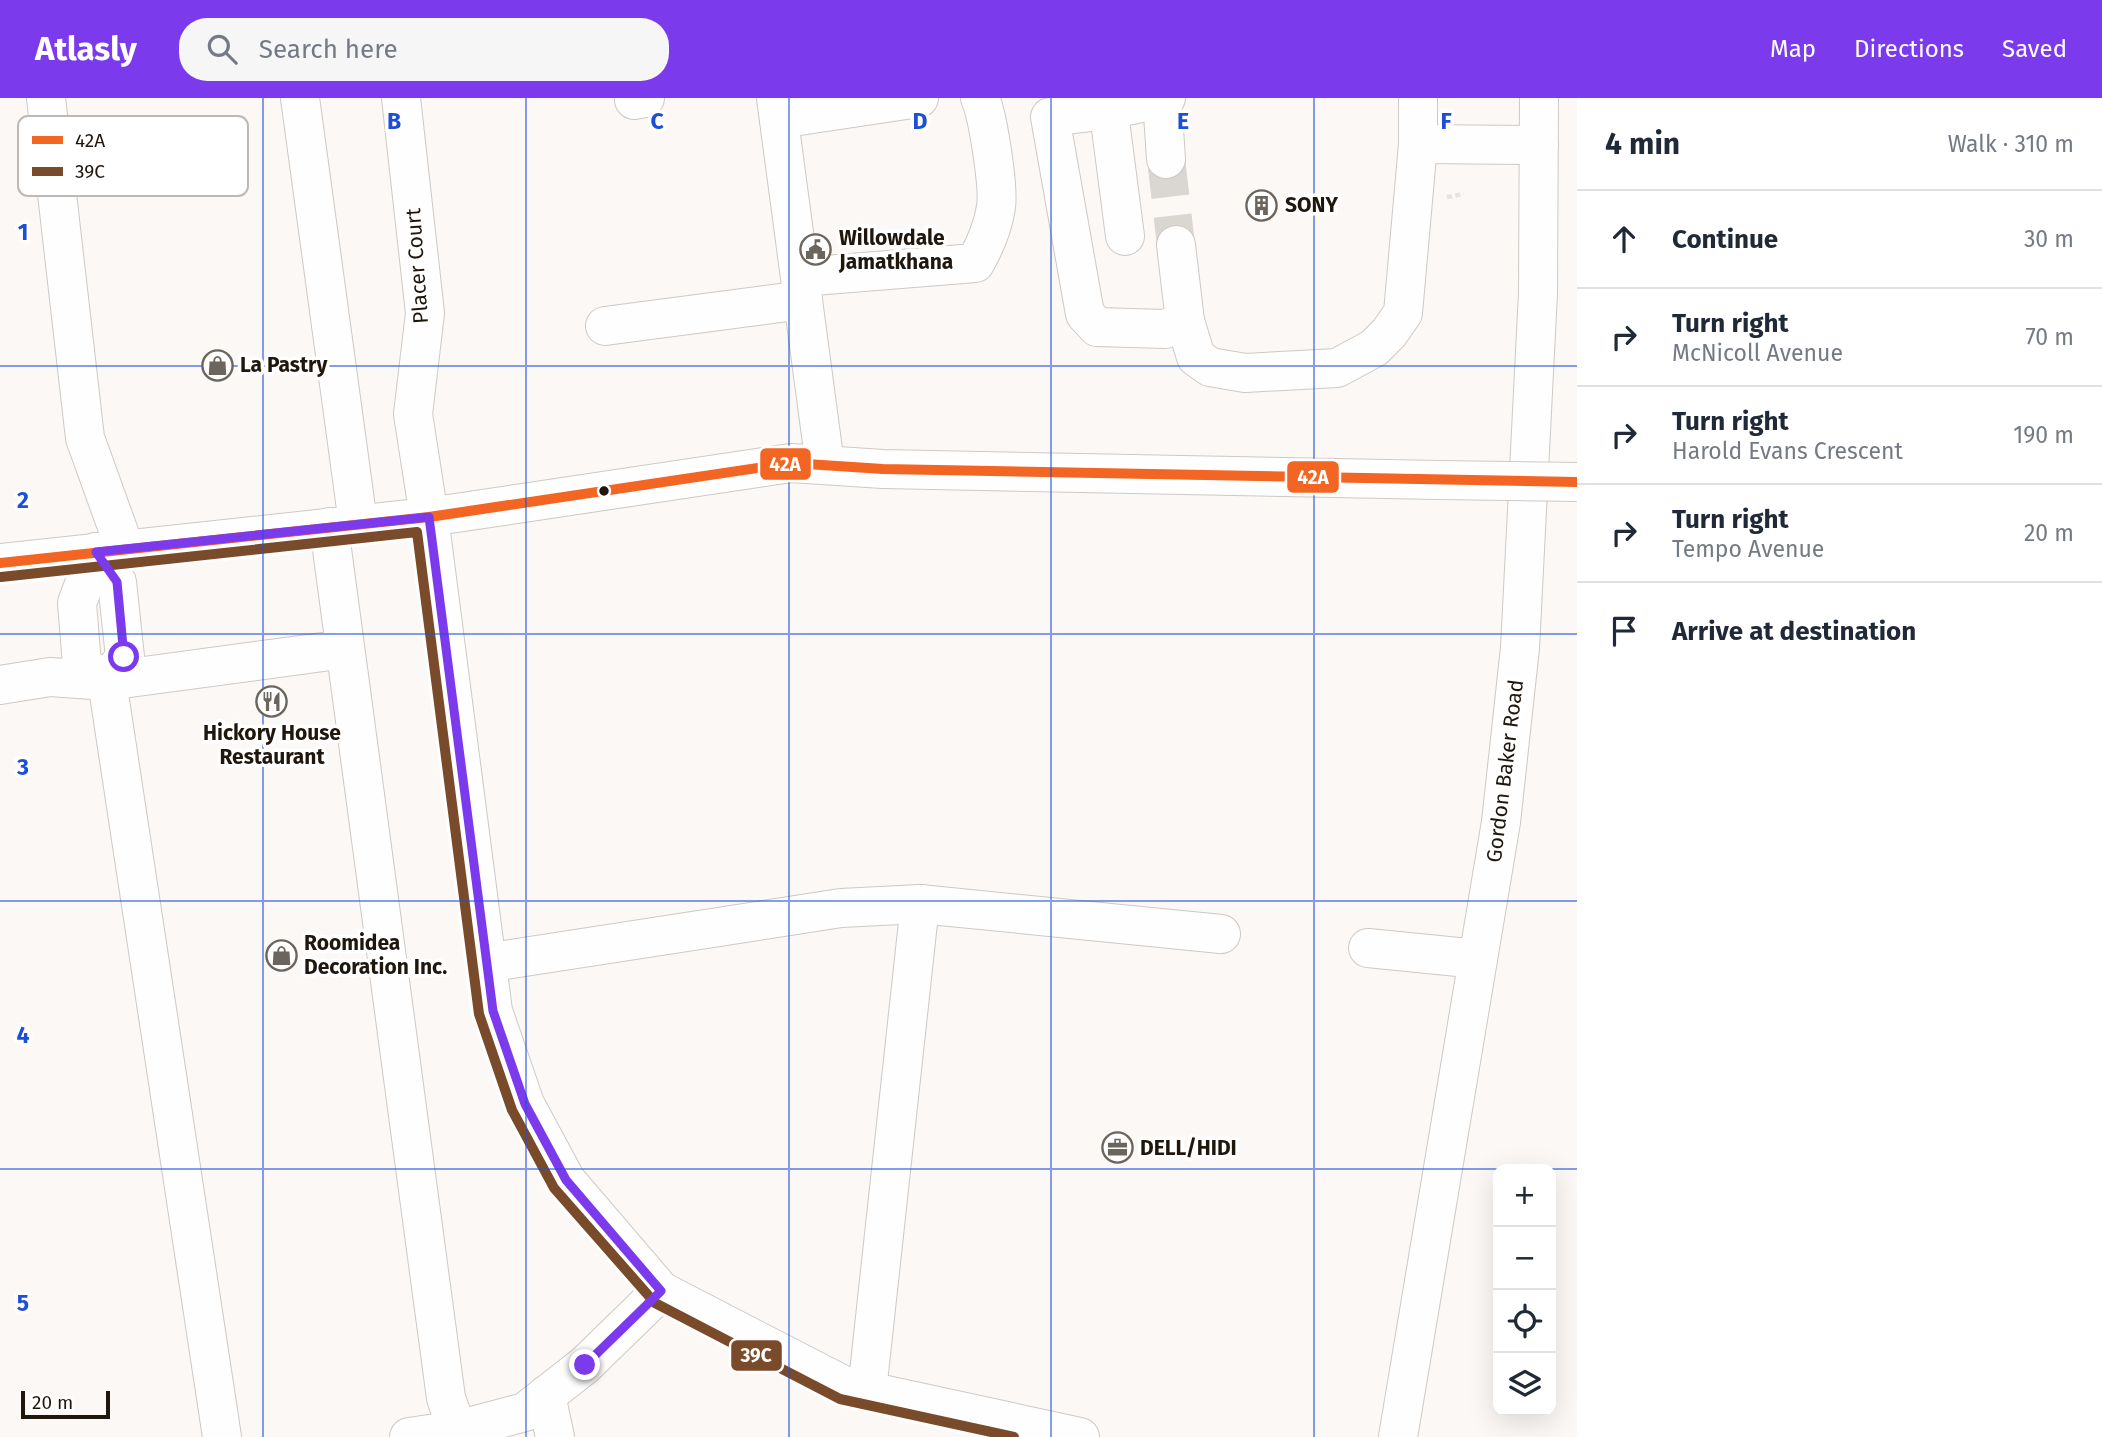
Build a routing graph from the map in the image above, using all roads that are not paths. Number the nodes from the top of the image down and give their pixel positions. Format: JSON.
{"nodes":[{"id":1,"x":46,"y":98,"type":"edge"},
{"id":2,"x":300,"y":98,"type":"edge"},
{"id":3,"x":401,"y":98,"type":"edge"},
{"id":4,"x":919,"y":98,"type":"edge"},
{"id":5,"x":980,"y":98,"type":"edge"},
{"id":6,"x":1164,"y":98,"type":"edge"},
{"id":7,"x":1418,"y":98,"type":"edge"},
{"id":8,"x":1539,"y":98,"type":"edge"},
{"id":9,"x":1107,"y":104,"type":"edge"},
{"id":10,"x":778,"y":109,"type":"edge"},
{"id":11,"x":48,"y":116,"type":"edge"},
{"id":12,"x":1418,"y":144,"type":"junction"},
{"id":13,"x":1539,"y":145,"type":"junction"},
{"id":14,"x":1166,"y":159,"type":"tunnel mouth"},
{"id":15,"x":57,"y":196,"type":"edge"},
{"id":16,"x":1125,"y":236,"type":"dead end"},
{"id":17,"x":1177,"y":245,"type":"tunnel mouth"},
{"id":18,"x":802,"y":288,"type":"junction"},
{"id":19,"x":1185,"y":321,"type":"junction"},
{"id":20,"x":606,"y":326,"type":"dead end"},
{"id":21,"x":825,"y":465,"type":"junction"},
{"id":22,"x":1577,"y":482,"type":"edge"},
{"id":23,"x":429,"y":517,"type":"junction"},
{"id":24,"x":343,"y":525,"type":"junction"},
{"id":25,"x":110,"y":551,"type":"junction"},
{"id":26,"x":0,"y":563,"type":"edge"},
{"id":27,"x":345,"y":649,"type":"junction"},
{"id":28,"x":107,"y":681,"type":"junction"},
{"id":29,"x":0,"y":684,"type":"edge"},
{"id":30,"x":920,"y":904,"type":"junction"},
{"id":31,"x":1221,"y":934,"type":"dead end"},
{"id":32,"x":1368,"y":948,"type":"dead end"},
{"id":33,"x":1478,"y":959,"type":"junction"},
{"id":34,"x":486,"y":963,"type":"junction"},
{"id":35,"x":661,"y":1291,"type":"junction"},
{"id":36,"x":867,"y":1391,"type":"junction"},
{"id":37,"x":533,"y":1415,"type":"edge"},
{"id":38,"x":457,"y":1430,"type":"junction"},
{"id":39,"x":222,"y":1437,"type":"edge"},
{"id":40,"x":409,"y":1437,"type":"edge"},
{"id":41,"x":555,"y":1437,"type":"edge"},
{"id":42,"x":1080,"y":1437,"type":"edge"},
{"id":43,"x":1398,"y":1437,"type":"edge"}],
"edges":[{"from":1,"to":11,"type":"street"},
{"from":2,"to":24,"type":"street"},
{"from":3,"to":23,"type":"street","name":"Placer Court"},
{"from":4,"to":10,"type":"street"},
{"from":5,"to":18,"type":"street"},
{"from":6,"to":9,"type":"street"},
{"from":6,"to":14,"type":"street"},
{"from":7,"to":12,"type":"street"},
{"from":8,"to":13,"type":"street","name":"Gordon Baker Road"},
{"from":9,"to":16,"type":"street"},
{"from":9,"to":19,"type":"street"},
{"from":10,"to":18,"type":"street"},
{"from":12,"to":13,"type":"street"},
{"from":12,"to":19,"type":"street"},
{"from":13,"to":33,"type":"street","name":"Gordon Baker Road"},
{"from":15,"to":25,"type":"street"},
{"from":17,"to":19,"type":"street"},
{"from":18,"to":20,"type":"street"},
{"from":18,"to":21,"type":"street"},
{"from":21,"to":22,"type":"street","bridge":true},
{"from":21,"to":23,"type":"street"},
{"from":23,"to":24,"type":"street"},
{"from":23,"to":34,"type":"street","name":"Placer Court"},
{"from":24,"to":25,"type":"street"},
{"from":24,"to":27,"type":"street"},
{"from":25,"to":26,"type":"street"},
{"from":25,"to":28,"type":"street"},
{"from":27,"to":28,"type":"street"},
{"from":27,"to":38,"type":"street"},
{"from":28,"to":29,"type":"street"},
{"from":28,"to":39,"type":"street"},
{"from":30,"to":31,"type":"street"},
{"from":30,"to":34,"type":"street"},
{"from":30,"to":36,"type":"street"},
{"from":32,"to":33,"type":"street"},
{"from":33,"to":43,"type":"street","name":"Gordon Baker Road"},
{"from":34,"to":35,"type":"street","name":"Placer Court"},
{"from":35,"to":36,"type":"street"},
{"from":35,"to":37,"type":"street"},
{"from":36,"to":42,"type":"street"},
{"from":37,"to":38,"type":"street"},
{"from":37,"to":41,"type":"street"},
{"from":38,"to":40,"type":"street"}]}
